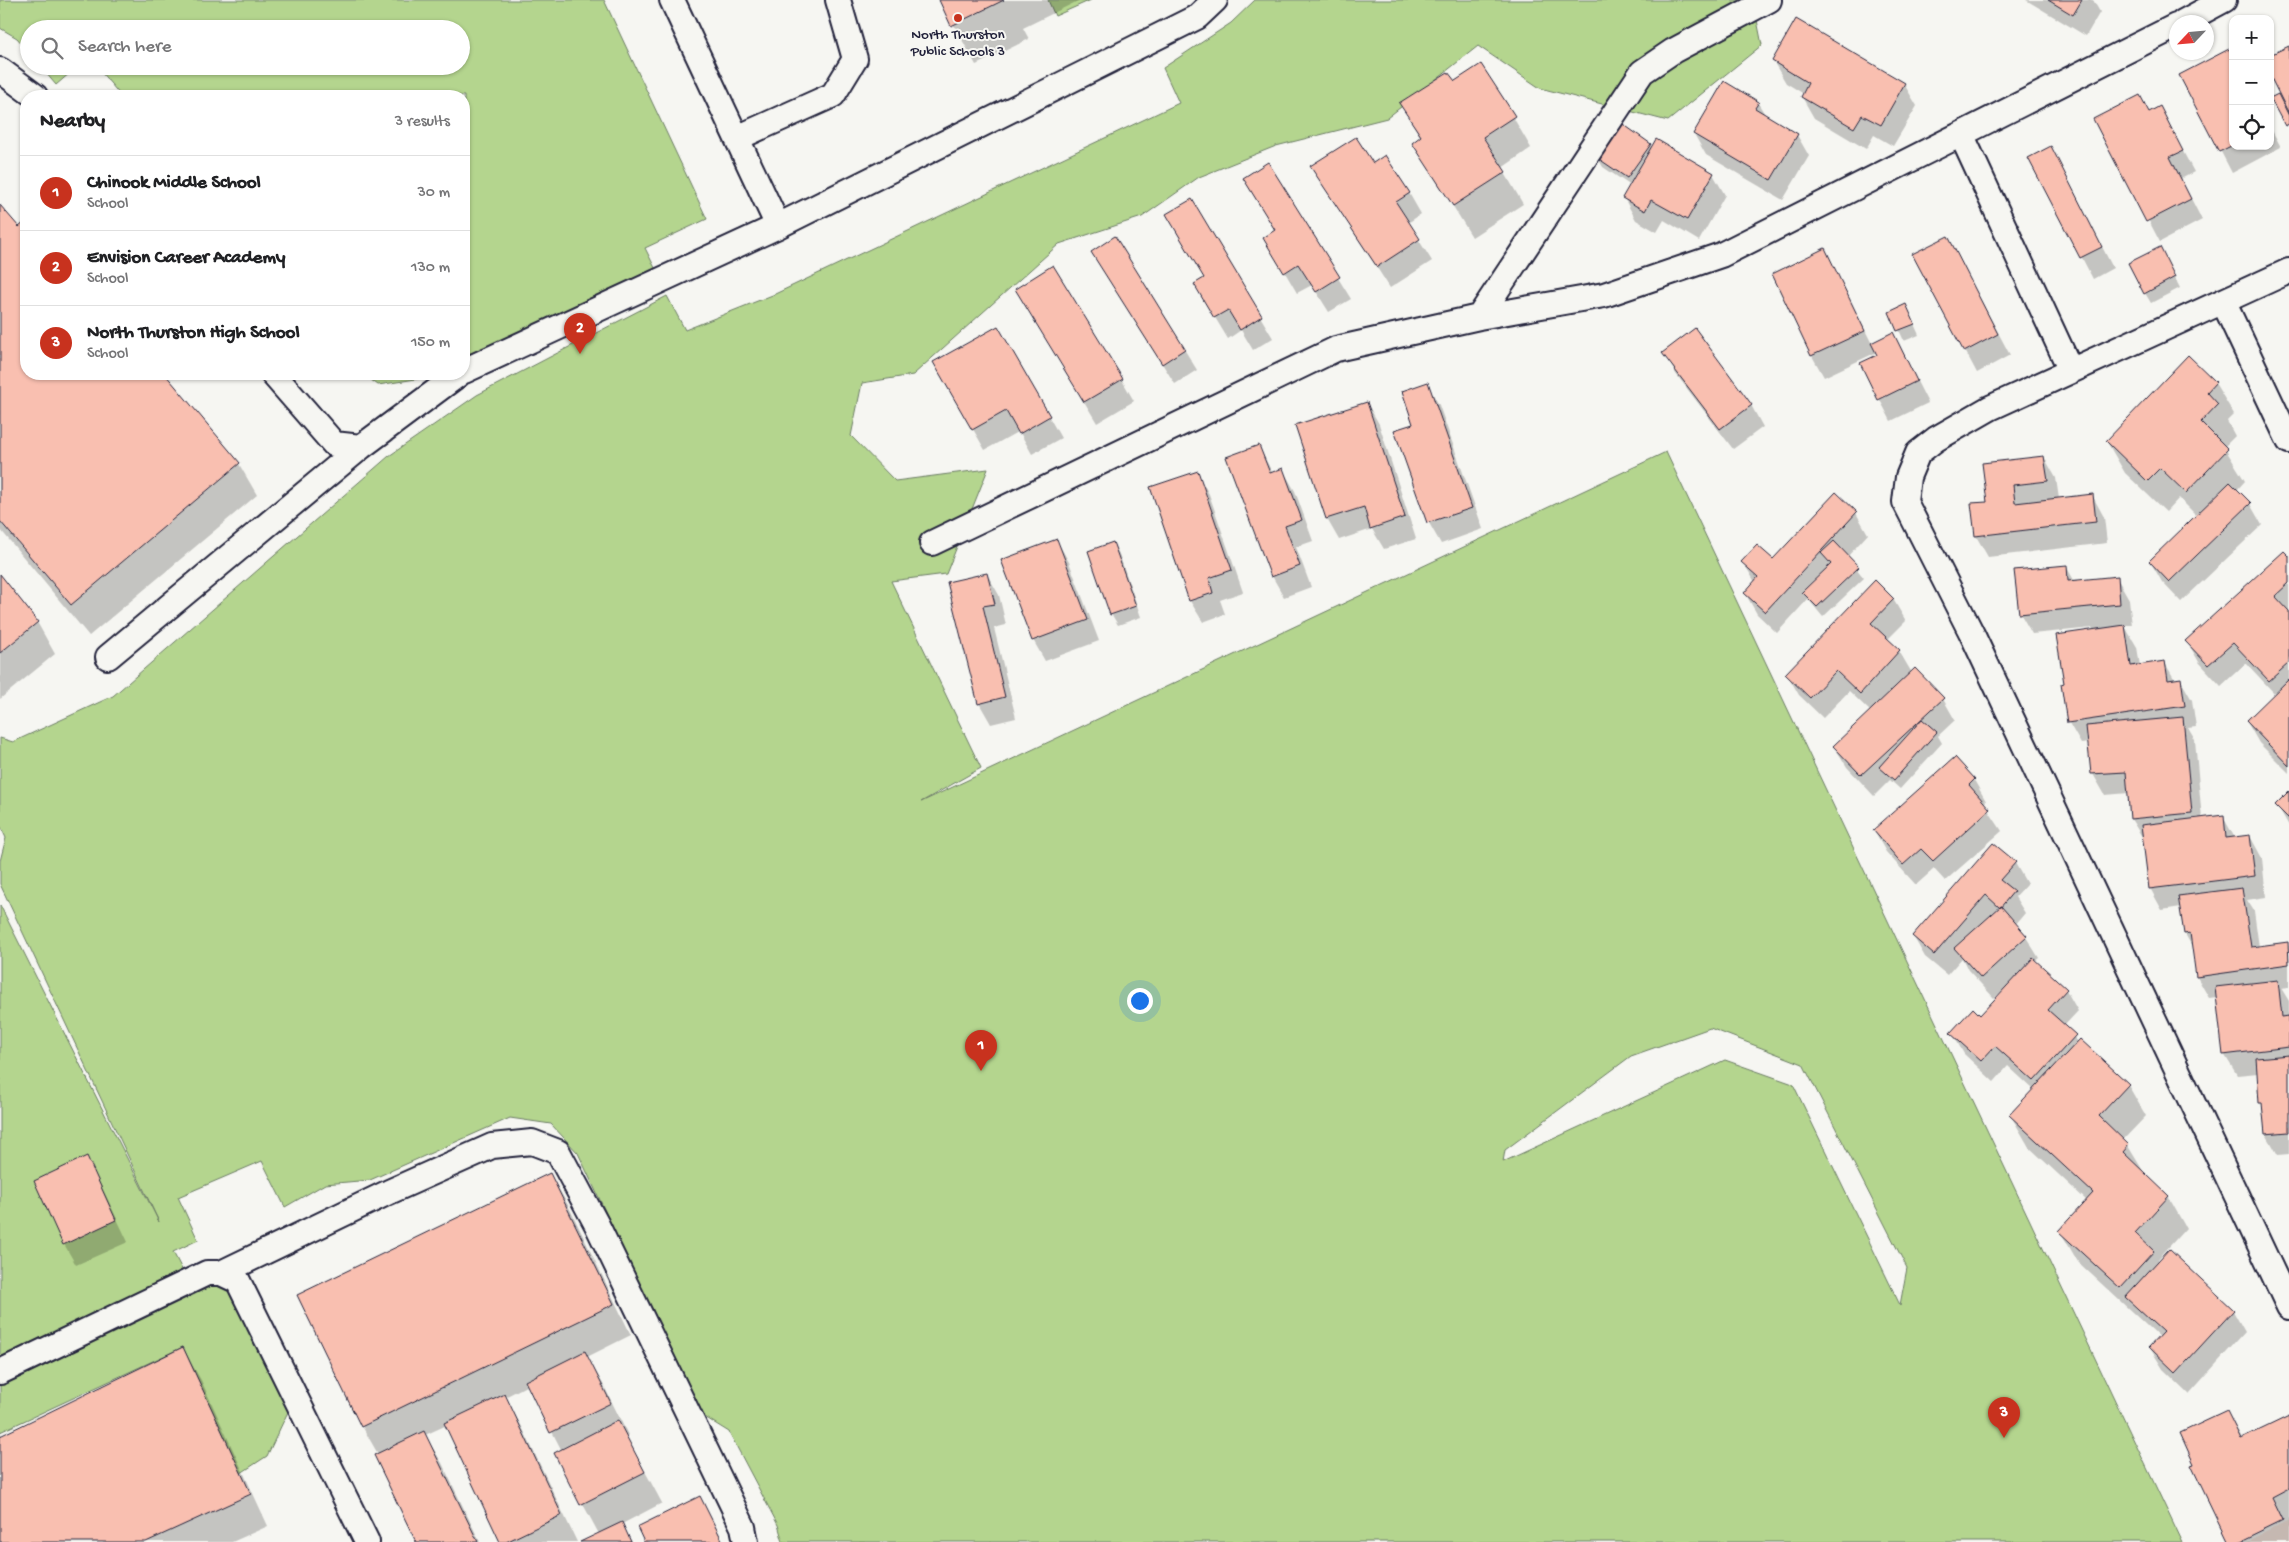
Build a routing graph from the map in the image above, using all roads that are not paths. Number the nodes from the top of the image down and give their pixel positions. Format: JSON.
{"nodes":[{"id":1,"x":672,"y":0,"type":"edge"},
{"id":2,"x":838,"y":0,"type":"edge"},
{"id":3,"x":1215,"y":0,"type":"edge"},
{"id":4,"x":1769,"y":0,"type":"edge"},
{"id":5,"x":2224,"y":0,"type":"edge"},
{"id":6,"x":2196,"y":15,"type":"edge"},
{"id":7,"x":2169,"y":30,"type":"edge"},
{"id":8,"x":0,"y":70,"type":"edge"},
{"id":9,"x":27,"y":90,"type":"edge"},
{"id":10,"x":1962,"y":136,"type":"junction"},
{"id":11,"x":737,"y":138,"type":"junction"},
{"id":12,"x":778,"y":226,"type":"junction"},
{"id":13,"x":2289,"y":270,"type":"edge"},
{"id":14,"x":2223,"y":301,"type":"junction"},
{"id":15,"x":1479,"y":317,"type":"junction"},
{"id":16,"x":470,"y":368,"type":"edge"},
{"id":17,"x":2071,"y":371,"type":"junction"},
{"id":18,"x":278,"y":380,"type":"edge"},
{"id":19,"x":451,"y":380,"type":"edge"},
{"id":20,"x":2289,"y":441,"type":"edge"},
{"id":21,"x":361,"y":447,"type":"junction"},
{"id":22,"x":932,"y":543,"type":"dead end"},
{"id":23,"x":108,"y":657,"type":"dead end"},
{"id":24,"x":221,"y":1273,"type":"junction"},
{"id":25,"x":2289,"y":1307,"type":"edge"},
{"id":26,"x":0,"y":1372,"type":"edge"},
{"id":27,"x":367,"y":1542,"type":"edge"},
{"id":28,"x":746,"y":1542,"type":"edge"}],
"edges":[{"from":1,"to":11,"type":"lane"},
{"from":2,"to":11,"type":"lane"},
{"from":3,"to":12,"type":"lane"},
{"from":4,"to":15,"type":"lane"},
{"from":5,"to":6,"type":"lane"},
{"from":7,"to":10,"type":"lane"},
{"from":8,"to":9,"type":"lane"},
{"from":10,"to":15,"type":"lane"},
{"from":10,"to":17,"type":"lane"},
{"from":11,"to":12,"type":"lane"},
{"from":12,"to":16,"type":"lane"},
{"from":13,"to":14,"type":"lane"},
{"from":14,"to":17,"type":"lane"},
{"from":14,"to":20,"type":"lane"},
{"from":15,"to":22,"type":"lane"},
{"from":17,"to":25,"type":"lane"},
{"from":18,"to":21,"type":"lane"},
{"from":19,"to":21,"type":"lane"},
{"from":21,"to":23,"type":"lane"},
{"from":24,"to":26,"type":"lane"},
{"from":24,"to":27,"type":"lane"},
{"from":24,"to":28,"type":"lane"}]}
